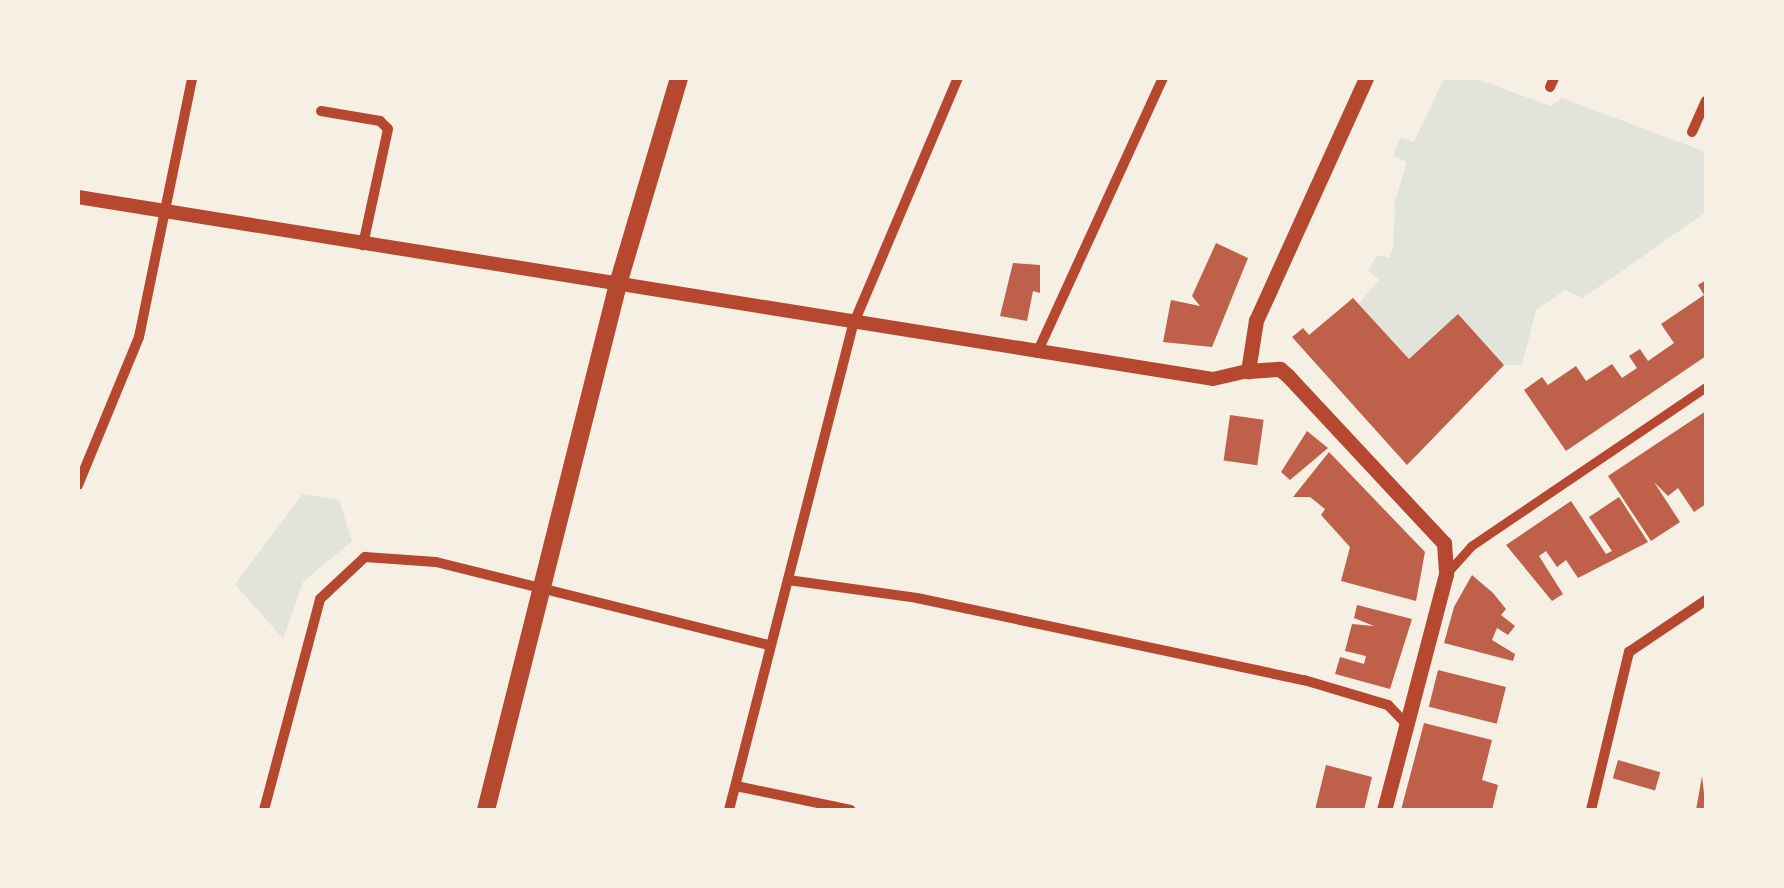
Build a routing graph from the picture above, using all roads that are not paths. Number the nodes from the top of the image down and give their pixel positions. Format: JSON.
{"nodes":[{"id":1,"x":192,"y":78,"type":"edge"},
{"id":2,"x":679,"y":78,"type":"edge"},
{"id":3,"x":958,"y":78,"type":"edge"},
{"id":4,"x":1163,"y":78,"type":"edge"},
{"id":5,"x":1366,"y":78,"type":"edge"},
{"id":6,"x":1706,"y":101,"type":"edge"},
{"id":7,"x":322,"y":111,"type":"dead end"},
{"id":8,"x":1692,"y":132,"type":"dead end"},
{"id":9,"x":78,"y":197,"type":"edge"},
{"id":10,"x":167,"y":212,"type":"junction"},
{"id":11,"x":362,"y":244,"type":"junction"},
{"id":12,"x":618,"y":284,"type":"junction"},
{"id":13,"x":853,"y":325,"type":"junction"},
{"id":14,"x":1037,"y":353,"type":"junction"},
{"id":15,"x":1248,"y":371,"type":"junction"},
{"id":16,"x":1706,"y":388,"type":"edge"},
{"id":17,"x":78,"y":448,"type":"edge"},
{"id":18,"x":92,"y":450,"type":"junction"},
{"id":19,"x":78,"y":485,"type":"edge"},
{"id":20,"x":1446,"y":574,"type":"junction"},
{"id":21,"x":788,"y":580,"type":"junction"},
{"id":22,"x":544,"y":588,"type":"junction"},
{"id":23,"x":1706,"y":600,"type":"edge"},
{"id":24,"x":768,"y":645,"type":"junction"},
{"id":25,"x":1406,"y":725,"type":"junction"},
{"id":26,"x":736,"y":786,"type":"junction"},
{"id":27,"x":264,"y":810,"type":"edge"},
{"id":28,"x":486,"y":810,"type":"edge"},
{"id":29,"x":729,"y":810,"type":"edge"},
{"id":30,"x":851,"y":810,"type":"edge"},
{"id":31,"x":1384,"y":810,"type":"edge"},
{"id":32,"x":1591,"y":810,"type":"edge"}],
"edges":[{"from":1,"to":10,"type":"street"},
{"from":2,"to":12,"type":"main road"},
{"from":3,"to":13,"type":"street"},
{"from":4,"to":14,"type":"street"},
{"from":5,"to":15,"type":"main road"},
{"from":6,"to":8,"type":"street"},
{"from":7,"to":11,"type":"street"},
{"from":9,"to":10,"type":"street"},
{"from":10,"to":11,"type":"street"},
{"from":10,"to":18,"type":"street"},
{"from":11,"to":12,"type":"street"},
{"from":12,"to":13,"type":"street"},
{"from":12,"to":22,"type":"main road"},
{"from":13,"to":14,"type":"street"},
{"from":13,"to":21,"type":"street"},
{"from":14,"to":15,"type":"street"},
{"from":15,"to":20,"type":"main road"},
{"from":16,"to":20,"type":"street"},
{"from":17,"to":18,"type":"street"},
{"from":18,"to":19,"type":"street"},
{"from":20,"to":25,"type":"main road"},
{"from":21,"to":24,"type":"street"},
{"from":21,"to":25,"type":"street"},
{"from":22,"to":24,"type":"street"},
{"from":22,"to":27,"type":"street"},
{"from":22,"to":28,"type":"main road"},
{"from":23,"to":32,"type":"street"},
{"from":24,"to":26,"type":"street"},
{"from":25,"to":31,"type":"main road"},
{"from":26,"to":29,"type":"street"},
{"from":26,"to":30,"type":"street"}]}
